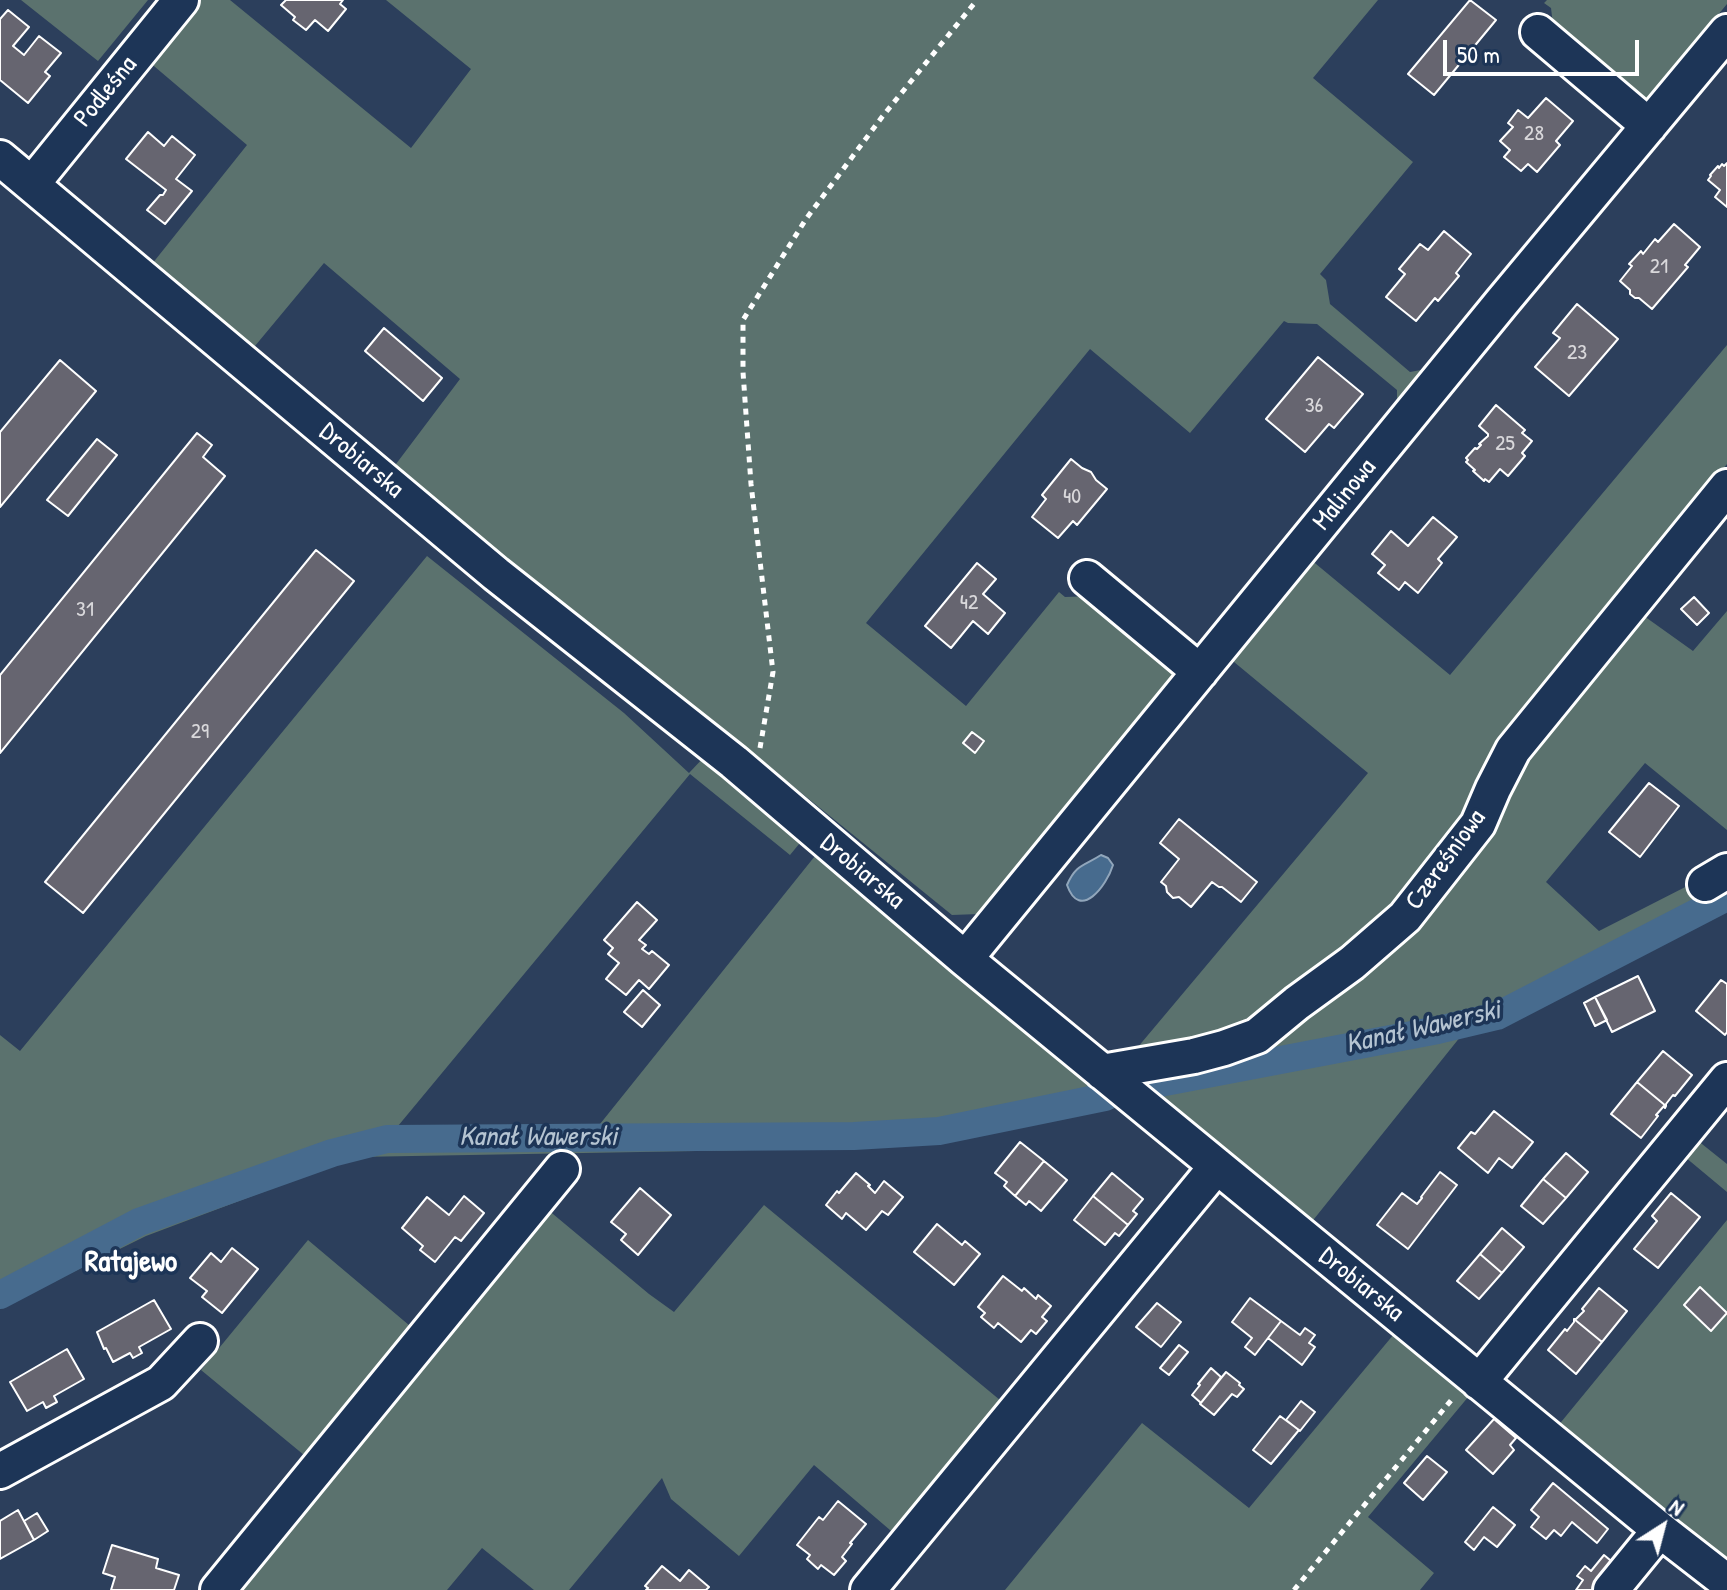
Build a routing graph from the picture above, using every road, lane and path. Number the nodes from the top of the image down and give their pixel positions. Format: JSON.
{"nodes":[{"id":1,"x":181,"y":0,"type":"edge"},
{"id":2,"x":977,"y":0,"type":"edge"},
{"id":3,"x":1538,"y":32,"type":"dead end"},
{"id":4,"x":1727,"y":32,"type":"edge"},
{"id":5,"x":1649,"y":126,"type":"junction"},
{"id":6,"x":0,"y":158,"type":"edge"},
{"id":7,"x":32,"y":184,"type":"junction"},
{"id":8,"x":1727,"y":487,"type":"edge"},
{"id":9,"x":1087,"y":578,"type":"dead end"},
{"id":10,"x":1200,"y":672,"type":"junction"},
{"id":11,"x":755,"y":780,"type":"junction"},
{"id":12,"x":965,"y":959,"type":"junction"},
{"id":13,"x":1102,"y":1072,"type":"junction"},
{"id":14,"x":1727,"y":1080,"type":"edge"},
{"id":15,"x":1217,"y":1166,"type":"junction"},
{"id":16,"x":562,"y":1169,"type":"dead end"},
{"id":17,"x":200,"y":1341,"type":"dead end"},
{"id":18,"x":1476,"y":1378,"type":"junction"},
{"id":19,"x":0,"y":1471,"type":"edge"},
{"id":20,"x":1660,"y":1530,"type":"junction"},
{"id":21,"x":1727,"y":1582,"type":"edge"},
{"id":22,"x":218,"y":1590,"type":"edge"},
{"id":23,"x":868,"y":1590,"type":"edge"},
{"id":24,"x":1294,"y":1590,"type":"edge"},
{"id":25,"x":1611,"y":1590,"type":"edge"}],
"edges":[{"from":1,"to":7,"type":"street","name":"Podleśna"},
{"from":2,"to":11,"type":"path"},
{"from":3,"to":5,"type":"street"},
{"from":4,"to":5,"type":"street","name":"Malinowa"},
{"from":5,"to":10,"type":"street","name":"Malinowa"},
{"from":6,"to":7,"type":"street","name":"Drobiarska"},
{"from":7,"to":11,"type":"street","name":"Drobiarska"},
{"from":8,"to":13,"type":"street","name":"Czereśniowa"},
{"from":9,"to":10,"type":"street"},
{"from":10,"to":12,"type":"street","name":"Malinowa"},
{"from":11,"to":12,"type":"street","name":"Drobiarska"},
{"from":12,"to":13,"type":"street","name":"Drobiarska"},
{"from":13,"to":15,"type":"street","name":"Drobiarska"},
{"from":14,"to":18,"type":"street"},
{"from":15,"to":18,"type":"street","name":"Drobiarska"},
{"from":15,"to":23,"type":"street"},
{"from":16,"to":22,"type":"street"},
{"from":17,"to":19,"type":"street"},
{"from":18,"to":20,"type":"street","name":"Drobiarska"},
{"from":18,"to":24,"type":"path"},
{"from":20,"to":21,"type":"street","name":"Drobiarska"},
{"from":20,"to":25,"type":"street"}]}
